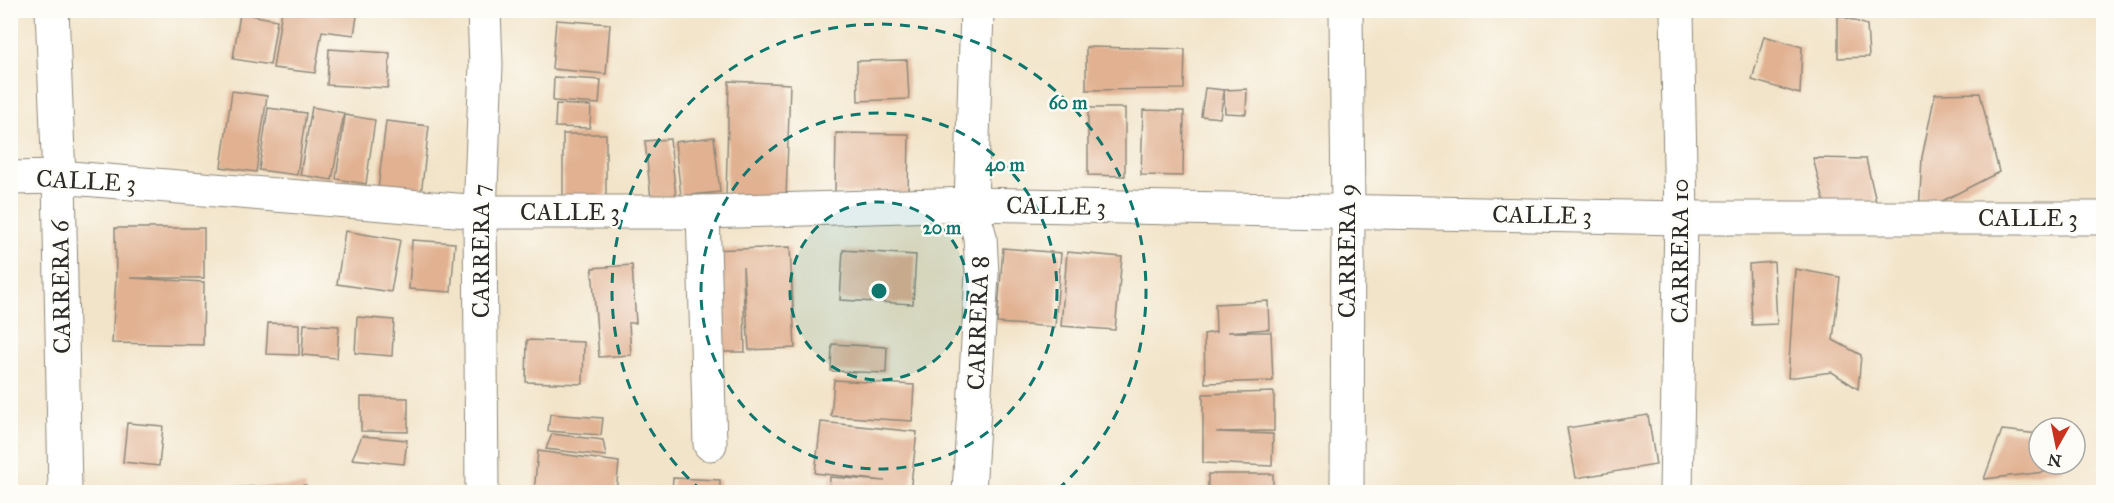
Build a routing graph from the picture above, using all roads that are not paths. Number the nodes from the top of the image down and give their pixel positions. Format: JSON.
{"nodes":[{"id":1,"x":52,"y":10,"type":"edge"},
{"id":2,"x":484,"y":10,"type":"edge"},
{"id":3,"x":977,"y":10,"type":"edge"},
{"id":4,"x":1346,"y":10,"type":"edge"},
{"id":5,"x":1677,"y":10,"type":"edge"},
{"id":6,"x":58,"y":177,"type":"junction"},
{"id":7,"x":10,"y":178,"type":"edge"},
{"id":8,"x":971,"y":204,"type":"junction"},
{"id":9,"x":1348,"y":211,"type":"junction"},
{"id":10,"x":480,"y":212,"type":"junction"},
{"id":11,"x":703,"y":212,"type":"junction"},
{"id":12,"x":1681,"y":218,"type":"junction"},
{"id":13,"x":2103,"y":218,"type":"edge"},
{"id":14,"x":710,"y":444,"type":"dead end"},
{"id":15,"x":65,"y":492,"type":"edge"},
{"id":16,"x":482,"y":492,"type":"edge"},
{"id":17,"x":969,"y":492,"type":"edge"},
{"id":18,"x":1347,"y":492,"type":"edge"},
{"id":19,"x":1676,"y":492,"type":"edge"}],
"edges":[{"from":1,"to":6,"type":"street","name":"CARRERA 6"},
{"from":2,"to":10,"type":"street","name":"CARRERA 7"},
{"from":3,"to":8,"type":"street","name":"CARRERA 8"},
{"from":4,"to":9,"type":"street","name":"CARRERA 9"},
{"from":5,"to":12,"type":"street","name":"CARRERA 10"},
{"from":6,"to":7,"type":"street","name":"CALLE 3"},
{"from":6,"to":10,"type":"street","name":"CALLE 3"},
{"from":6,"to":15,"type":"street","name":"CARRERA 6"},
{"from":8,"to":9,"type":"street","name":"CALLE 3"},
{"from":8,"to":11,"type":"street","name":"CALLE 3"},
{"from":8,"to":17,"type":"street","name":"CARRERA 8"},
{"from":9,"to":12,"type":"street","name":"CALLE 3"},
{"from":9,"to":18,"type":"street","name":"CARRERA 9"},
{"from":10,"to":11,"type":"street","name":"CALLE 3"},
{"from":10,"to":16,"type":"street","name":"CARRERA 7"},
{"from":11,"to":14,"type":"street"},
{"from":12,"to":13,"type":"street","name":"CALLE 3"},
{"from":12,"to":19,"type":"street","name":"CARRERA 10"}]}
